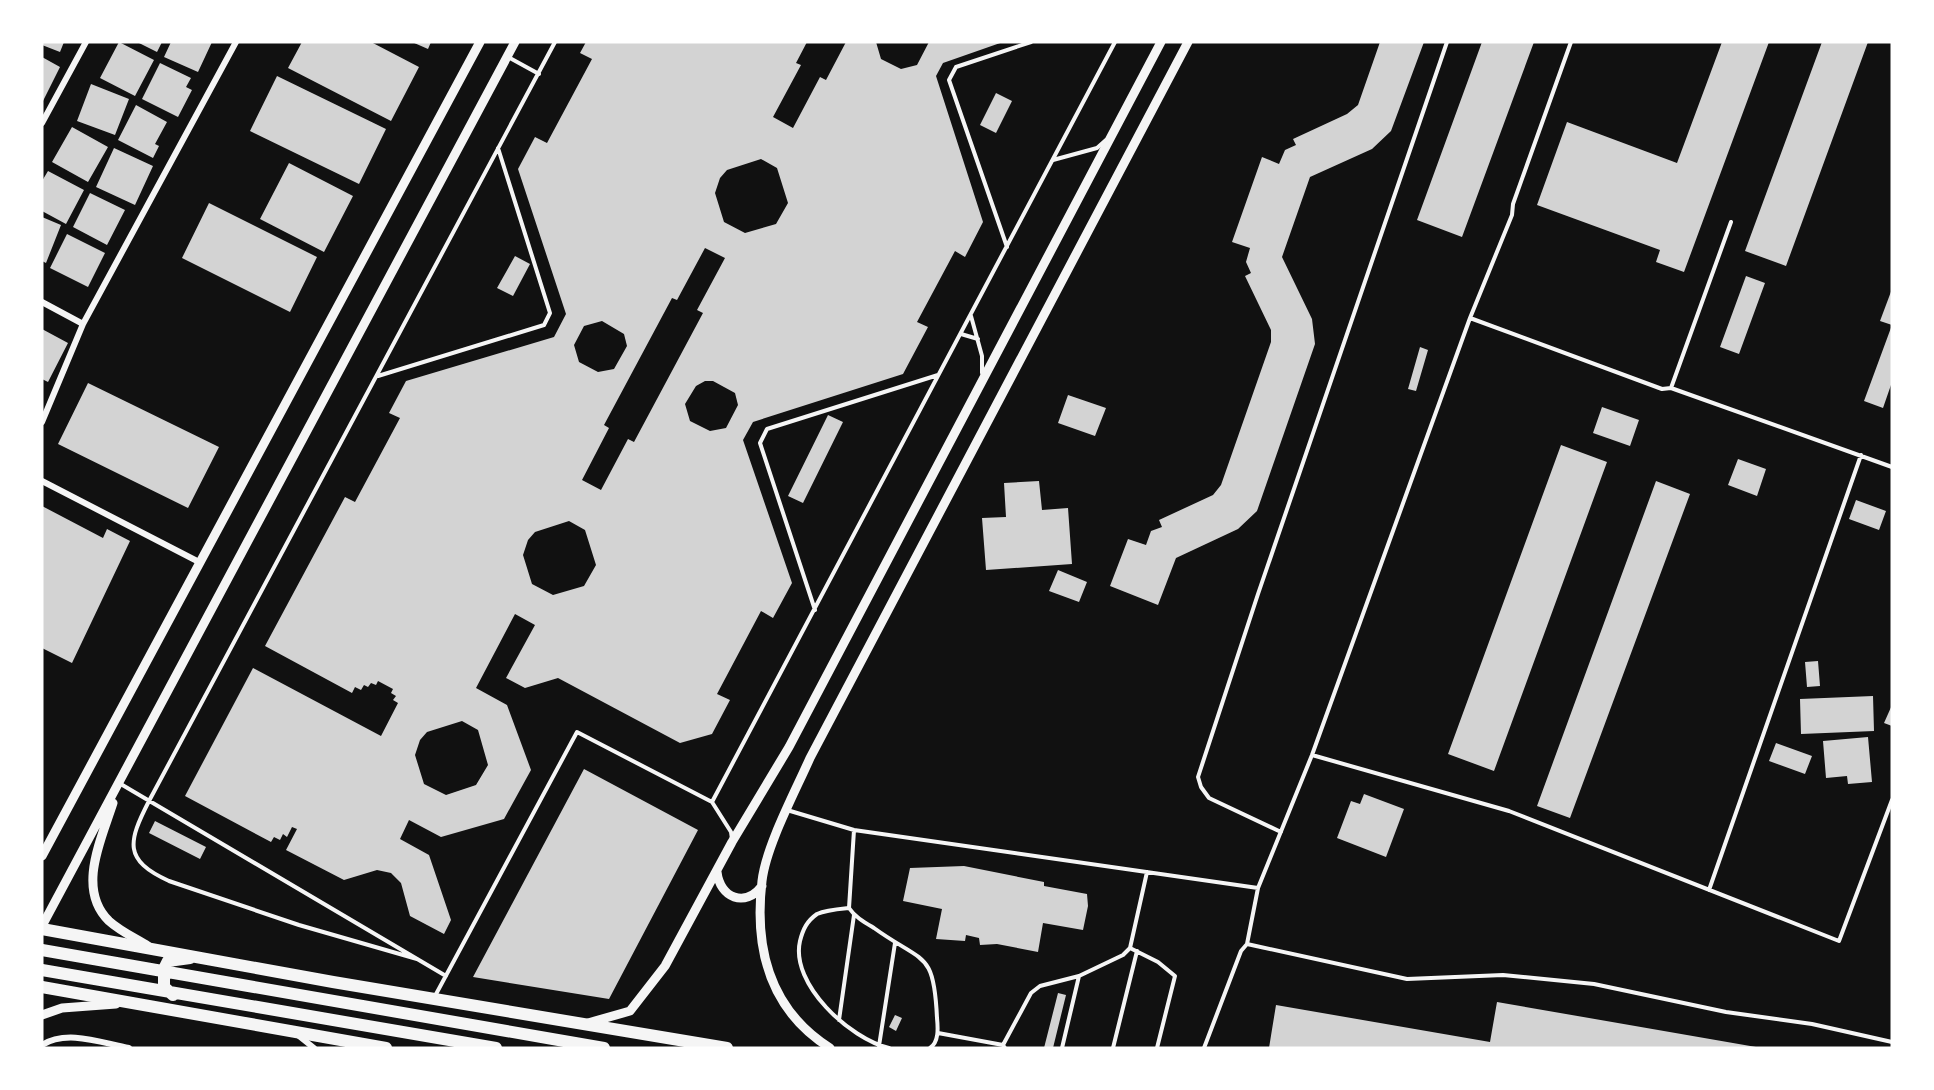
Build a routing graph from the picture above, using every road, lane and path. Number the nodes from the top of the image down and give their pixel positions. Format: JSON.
{"nodes":[{"id":1,"x":86,"y":42,"type":"edge"},
{"id":2,"x":236,"y":42,"type":"edge"},
{"id":3,"x":480,"y":42,"type":"edge"},
{"id":4,"x":515,"y":42,"type":"edge"},
{"id":5,"x":555,"y":42,"type":"edge"},
{"id":6,"x":1031,"y":42,"type":"edge"},
{"id":7,"x":1115,"y":42,"type":"edge"},
{"id":8,"x":1161,"y":42,"type":"edge"},
{"id":9,"x":1188,"y":42,"type":"edge"},
{"id":10,"x":1447,"y":42,"type":"edge"},
{"id":11,"x":1571,"y":42,"type":"edge"},
{"id":12,"x":507,"y":56,"type":"junction"},
{"id":13,"x":539,"y":74,"type":"junction"},
{"id":14,"x":42,"y":123,"type":"edge"},
{"id":15,"x":1113,"y":133,"type":"junction"},
{"id":16,"x":498,"y":147,"type":"junction"},
{"id":17,"x":1053,"y":160,"type":"junction"},
{"id":18,"x":1731,"y":222,"type":"dead end"},
{"id":19,"x":1007,"y":248,"type":"junction"},
{"id":20,"x":42,"y":302,"type":"edge"},
{"id":21,"x":970,"y":316,"type":"junction"},
{"id":22,"x":1470,"y":318,"type":"junction"},
{"id":23,"x":83,"y":324,"type":"junction"},
{"id":24,"x":961,"y":334,"type":"junction"},
{"id":25,"x":978,"y":339,"type":"junction"},
{"id":26,"x":939,"y":375,"type":"junction"},
{"id":27,"x":377,"y":376,"type":"junction"},
{"id":28,"x":983,"y":380,"type":"junction"},
{"id":29,"x":1671,"y":388,"type":"junction"},
{"id":30,"x":42,"y":422,"type":"edge"},
{"id":31,"x":1861,"y":455,"type":"junction"},
{"id":32,"x":1892,"y":466,"type":"edge"},
{"id":33,"x":42,"y":481,"type":"edge"},
{"id":34,"x":199,"y":562,"type":"junction"},
{"id":35,"x":815,"y":610,"type":"junction"},
{"id":36,"x":1312,"y":755,"type":"junction"},
{"id":37,"x":119,"y":783,"type":"junction"},
{"id":38,"x":1892,"y":800,"type":"edge"},
{"id":39,"x":149,"y":801,"type":"junction"},
{"id":40,"x":712,"y":801,"type":"junction"},
{"id":41,"x":787,"y":810,"type":"junction"},
{"id":42,"x":854,"y":830,"type":"junction"},
{"id":43,"x":55,"y":832,"type":"junction"},
{"id":44,"x":1281,"y":832,"type":"junction"},
{"id":45,"x":732,"y":842,"type":"junction"},
{"id":46,"x":42,"y":846,"type":"edge"},
{"id":47,"x":42,"y":856,"type":"edge"},
{"id":48,"x":717,"y":872,"type":"junction"},
{"id":49,"x":1147,"y":872,"type":"junction"},
{"id":50,"x":762,"y":886,"type":"junction"},
{"id":51,"x":1258,"y":888,"type":"junction"},
{"id":52,"x":1709,"y":890,"type":"junction"},
{"id":53,"x":849,"y":908,"type":"junction"},
{"id":54,"x":854,"y":915,"type":"junction"},
{"id":55,"x":42,"y":927,"type":"edge"},
{"id":56,"x":895,"y":943,"type":"junction"},
{"id":57,"x":1247,"y":944,"type":"junction"},
{"id":58,"x":150,"y":948,"type":"junction"},
{"id":59,"x":1130,"y":948,"type":"junction"},
{"id":60,"x":42,"y":950,"type":"edge"},
{"id":61,"x":1137,"y":951,"type":"junction"},
{"id":62,"x":209,"y":957,"type":"junction"},
{"id":63,"x":417,"y":959,"type":"junction"},
{"id":64,"x":42,"y":970,"type":"edge"},
{"id":65,"x":446,"y":976,"type":"junction"},
{"id":66,"x":1079,"y":976,"type":"junction"},
{"id":67,"x":42,"y":987,"type":"edge"},
{"id":68,"x":434,"y":999,"type":"junction"},
{"id":69,"x":133,"y":1004,"type":"junction"},
{"id":70,"x":42,"y":1015,"type":"edge"},
{"id":71,"x":204,"y":1015,"type":"junction"},
{"id":72,"x":839,"y":1020,"type":"junction"},
{"id":73,"x":585,"y":1024,"type":"junction"},
{"id":74,"x":293,"y":1033,"type":"junction"},
{"id":75,"x":938,"y":1033,"type":"junction"},
{"id":76,"x":1892,"y":1042,"type":"edge"},
{"id":77,"x":42,"y":1045,"type":"edge"},
{"id":78,"x":879,"y":1046,"type":"junction"},
{"id":79,"x":1004,"y":1046,"type":"edge"},
{"id":80,"x":129,"y":1048,"type":"edge"},
{"id":81,"x":314,"y":1048,"type":"edge"},
{"id":82,"x":385,"y":1048,"type":"edge"},
{"id":83,"x":496,"y":1048,"type":"edge"},
{"id":84,"x":604,"y":1048,"type":"edge"},
{"id":85,"x":727,"y":1048,"type":"edge"},
{"id":86,"x":830,"y":1048,"type":"edge"},
{"id":87,"x":889,"y":1048,"type":"edge"},
{"id":88,"x":930,"y":1048,"type":"edge"},
{"id":89,"x":1062,"y":1048,"type":"edge"},
{"id":90,"x":1113,"y":1048,"type":"edge"},
{"id":91,"x":1157,"y":1048,"type":"edge"},
{"id":92,"x":1204,"y":1048,"type":"edge"}],
"edges":[{"from":1,"to":14,"type":"street"},
{"from":2,"to":23,"type":"street"},
{"from":3,"to":34,"type":"street"},
{"from":4,"to":12,"type":"street"},
{"from":5,"to":13,"type":"lane"},
{"from":6,"to":19,"type":"lane"},
{"from":7,"to":17,"type":"lane"},
{"from":8,"to":15,"type":"street"},
{"from":9,"to":41,"type":"street"},
{"from":10,"to":44,"type":"lane"},
{"from":11,"to":22,"type":"lane"},
{"from":12,"to":13,"type":"lane"},
{"from":12,"to":37,"type":"street"},
{"from":13,"to":16,"type":"lane"},
{"from":15,"to":17,"type":"lane"},
{"from":15,"to":28,"type":"street"},
{"from":16,"to":27,"type":"lane"},
{"from":16,"to":27,"type":"lane"},
{"from":17,"to":19,"type":"lane"},
{"from":18,"to":29,"type":"lane"},
{"from":19,"to":21,"type":"lane"},
{"from":20,"to":23,"type":"street"},
{"from":21,"to":24,"type":"lane"},
{"from":21,"to":25,"type":"lane"},
{"from":22,"to":29,"type":"lane"},
{"from":22,"to":36,"type":"lane"},
{"from":23,"to":30,"type":"street"},
{"from":24,"to":25,"type":"lane"},
{"from":24,"to":26,"type":"lane"},
{"from":25,"to":28,"type":"lane"},
{"from":26,"to":35,"type":"lane"},
{"from":26,"to":35,"type":"lane"},
{"from":27,"to":39,"type":"lane"},
{"from":28,"to":45,"type":"street"},
{"from":29,"to":31,"type":"lane"},
{"from":31,"to":32,"type":"lane"},
{"from":31,"to":52,"type":"lane"},
{"from":33,"to":34,"type":"street"},
{"from":34,"to":43,"type":"street"},
{"from":35,"to":40,"type":"lane"},
{"from":36,"to":44,"type":"lane"},
{"from":36,"to":52,"type":"lane"},
{"from":37,"to":39,"type":"lane"},
{"from":37,"to":55,"type":"street"},
{"from":37,"to":58,"type":"street"},
{"from":38,"to":52,"type":"lane"},
{"from":39,"to":63,"type":"lane"},
{"from":39,"to":63,"type":"lane"},
{"from":40,"to":45,"type":"lane"},
{"from":40,"to":65,"type":"lane"},
{"from":41,"to":42,"type":"lane"},
{"from":41,"to":50,"type":"street"},
{"from":42,"to":49,"type":"lane"},
{"from":42,"to":53,"type":"lane"},
{"from":43,"to":46,"type":"street"},
{"from":43,"to":47,"type":"street"},
{"from":44,"to":51,"type":"lane"},
{"from":45,"to":48,"type":"street"},
{"from":48,"to":50,"type":"street"},
{"from":48,"to":73,"type":"street"},
{"from":49,"to":51,"type":"lane"},
{"from":49,"to":59,"type":"lane"},
{"from":50,"to":86,"type":"street"},
{"from":51,"to":57,"type":"lane"},
{"from":53,"to":54,"type":"lane"},
{"from":53,"to":72,"type":"lane"},
{"from":54,"to":56,"type":"lane"},
{"from":54,"to":72,"type":"lane"},
{"from":55,"to":58,"type":"main road"},
{"from":56,"to":75,"type":"lane"},
{"from":56,"to":78,"type":"lane"},
{"from":57,"to":76,"type":"lane"},
{"from":57,"to":92,"type":"lane"},
{"from":58,"to":62,"type":"main road"},
{"from":59,"to":61,"type":"lane"},
{"from":59,"to":66,"type":"lane"},
{"from":60,"to":84,"type":"main road"},
{"from":61,"to":90,"type":"lane"},
{"from":61,"to":91,"type":"lane"},
{"from":62,"to":68,"type":"main road"},
{"from":62,"to":71,"type":"main road"},
{"from":63,"to":65,"type":"lane"},
{"from":64,"to":83,"type":"main road"},
{"from":65,"to":68,"type":"lane"},
{"from":66,"to":79,"type":"lane"},
{"from":66,"to":89,"type":"lane"},
{"from":67,"to":69,"type":"main road"},
{"from":68,"to":73,"type":"main road"},
{"from":69,"to":70,"type":"street"},
{"from":69,"to":71,"type":"main road"},
{"from":71,"to":74,"type":"main road"},
{"from":72,"to":78,"type":"lane"},
{"from":73,"to":85,"type":"main road"},
{"from":74,"to":81,"type":"street"},
{"from":74,"to":82,"type":"main road"},
{"from":75,"to":79,"type":"lane"},
{"from":75,"to":88,"type":"lane"},
{"from":77,"to":80,"type":"street"},
{"from":78,"to":87,"type":"lane"}]}
